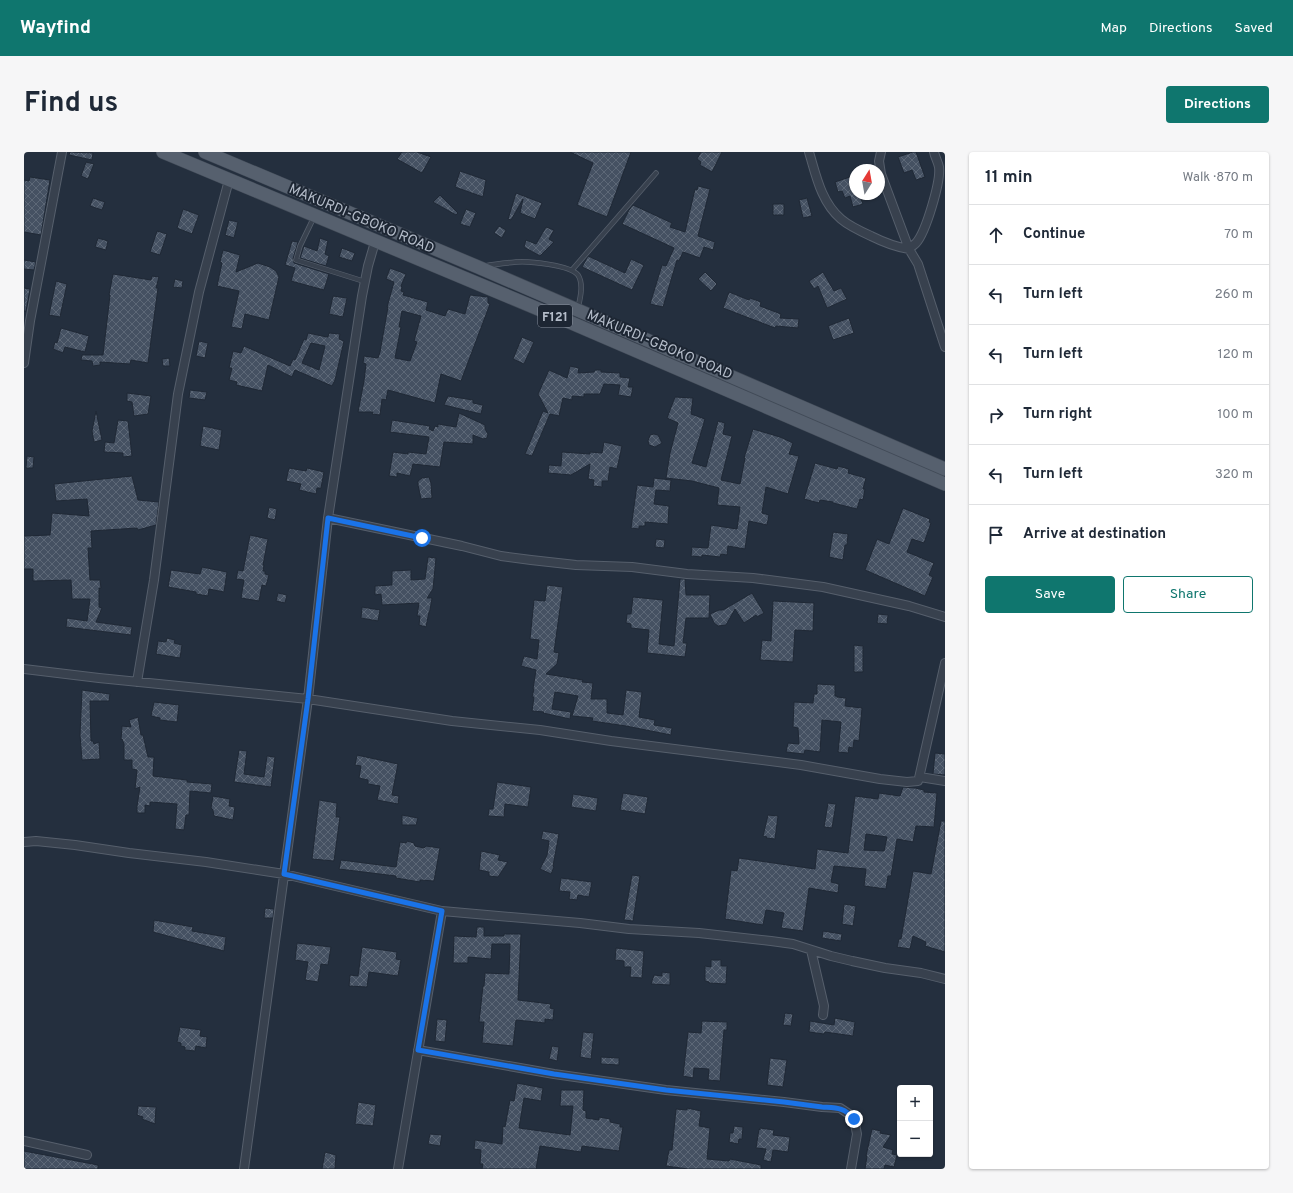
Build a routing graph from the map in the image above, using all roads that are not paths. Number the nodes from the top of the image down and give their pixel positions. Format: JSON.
{"nodes":[{"id":1,"x":62,"y":152,"type":"edge"},
{"id":2,"x":163,"y":152,"type":"edge"},
{"id":3,"x":205,"y":152,"type":"edge"},
{"id":4,"x":809,"y":152,"type":"edge"},
{"id":5,"x":881,"y":152,"type":"edge"},
{"id":6,"x":934,"y":152,"type":"edge"},
{"id":7,"x":656,"y":173,"type":"dead end"},
{"id":8,"x":229,"y":180,"type":"junction"},
{"id":9,"x":314,"y":216,"type":"junction"},
{"id":10,"x":375,"y":242,"type":"junction"},
{"id":11,"x":909,"y":249,"type":"junction"},
{"id":12,"x":478,"y":267,"type":"junction"},
{"id":13,"x":572,"y":270,"type":"junction"},
{"id":14,"x":366,"y":282,"type":"junction"},
{"id":15,"x":578,"y":311,"type":"junction"},
{"id":16,"x":945,"y":345,"type":"edge"},
{"id":17,"x":24,"y":363,"type":"edge"},
{"id":18,"x":945,"y":469,"type":"edge"},
{"id":19,"x":945,"y":484,"type":"edge"},
{"id":20,"x":328,"y":518,"type":"junction"},
{"id":21,"x":945,"y":618,"type":"edge"},
{"id":22,"x":945,"y":664,"type":"edge"},
{"id":23,"x":24,"y":669,"type":"edge"},
{"id":24,"x":138,"y":682,"type":"junction"},
{"id":25,"x":308,"y":699,"type":"junction"},
{"id":26,"x":920,"y":777,"type":"junction"},
{"id":27,"x":945,"y":781,"type":"edge"},
{"id":28,"x":24,"y":842,"type":"edge"},
{"id":29,"x":284,"y":874,"type":"junction"},
{"id":30,"x":442,"y":911,"type":"junction"},
{"id":31,"x":812,"y":950,"type":"junction"},
{"id":32,"x":945,"y":979,"type":"edge"},
{"id":33,"x":823,"y":1015,"type":"dead end"},
{"id":34,"x":418,"y":1050,"type":"junction"},
{"id":35,"x":24,"y":1141,"type":"edge"},
{"id":36,"x":87,"y":1154,"type":"dead end"},
{"id":37,"x":244,"y":1169,"type":"edge"},
{"id":38,"x":398,"y":1169,"type":"edge"},
{"id":39,"x":851,"y":1169,"type":"edge"}],
"edges":[{"from":1,"to":17,"type":"street"},
{"from":2,"to":8,"type":"main road","name":"MAKURDI-GBOKO ROAD","number":"F121"},
{"from":3,"to":12,"type":"main road","number":"F121"},
{"from":4,"to":11,"type":"street"},
{"from":5,"to":11,"type":"street"},
{"from":6,"to":11,"type":"street"},
{"from":7,"to":13,"type":"lane"},
{"from":8,"to":9,"type":"main road","name":"MAKURDI-GBOKO ROAD","number":"F121"},
{"from":8,"to":24,"type":"street"},
{"from":9,"to":10,"type":"main road","name":"MAKURDI-GBOKO ROAD","number":"F121"},
{"from":9,"to":14,"type":"lane"},
{"from":10,"to":14,"type":"street"},
{"from":10,"to":19,"type":"main road","name":"MAKURDI-GBOKO ROAD","number":"F121"},
{"from":11,"to":16,"type":"street"},
{"from":12,"to":13,"type":"lane"},
{"from":12,"to":15,"type":"main road","number":"F121"},
{"from":13,"to":15,"type":"lane"},
{"from":14,"to":20,"type":"street"},
{"from":15,"to":18,"type":"main road","number":"F121"},
{"from":20,"to":21,"type":"street"},
{"from":20,"to":25,"type":"street"},
{"from":22,"to":26,"type":"street"},
{"from":23,"to":24,"type":"street"},
{"from":24,"to":25,"type":"street"},
{"from":25,"to":26,"type":"street"},
{"from":25,"to":29,"type":"street"},
{"from":26,"to":27,"type":"street"},
{"from":28,"to":29,"type":"street"},
{"from":29,"to":30,"type":"street"},
{"from":29,"to":37,"type":"street"},
{"from":30,"to":31,"type":"street"},
{"from":30,"to":34,"type":"street"},
{"from":31,"to":32,"type":"street"},
{"from":31,"to":33,"type":"street"},
{"from":34,"to":38,"type":"street"},
{"from":34,"to":39,"type":"street"},
{"from":35,"to":36,"type":"street"}]}
